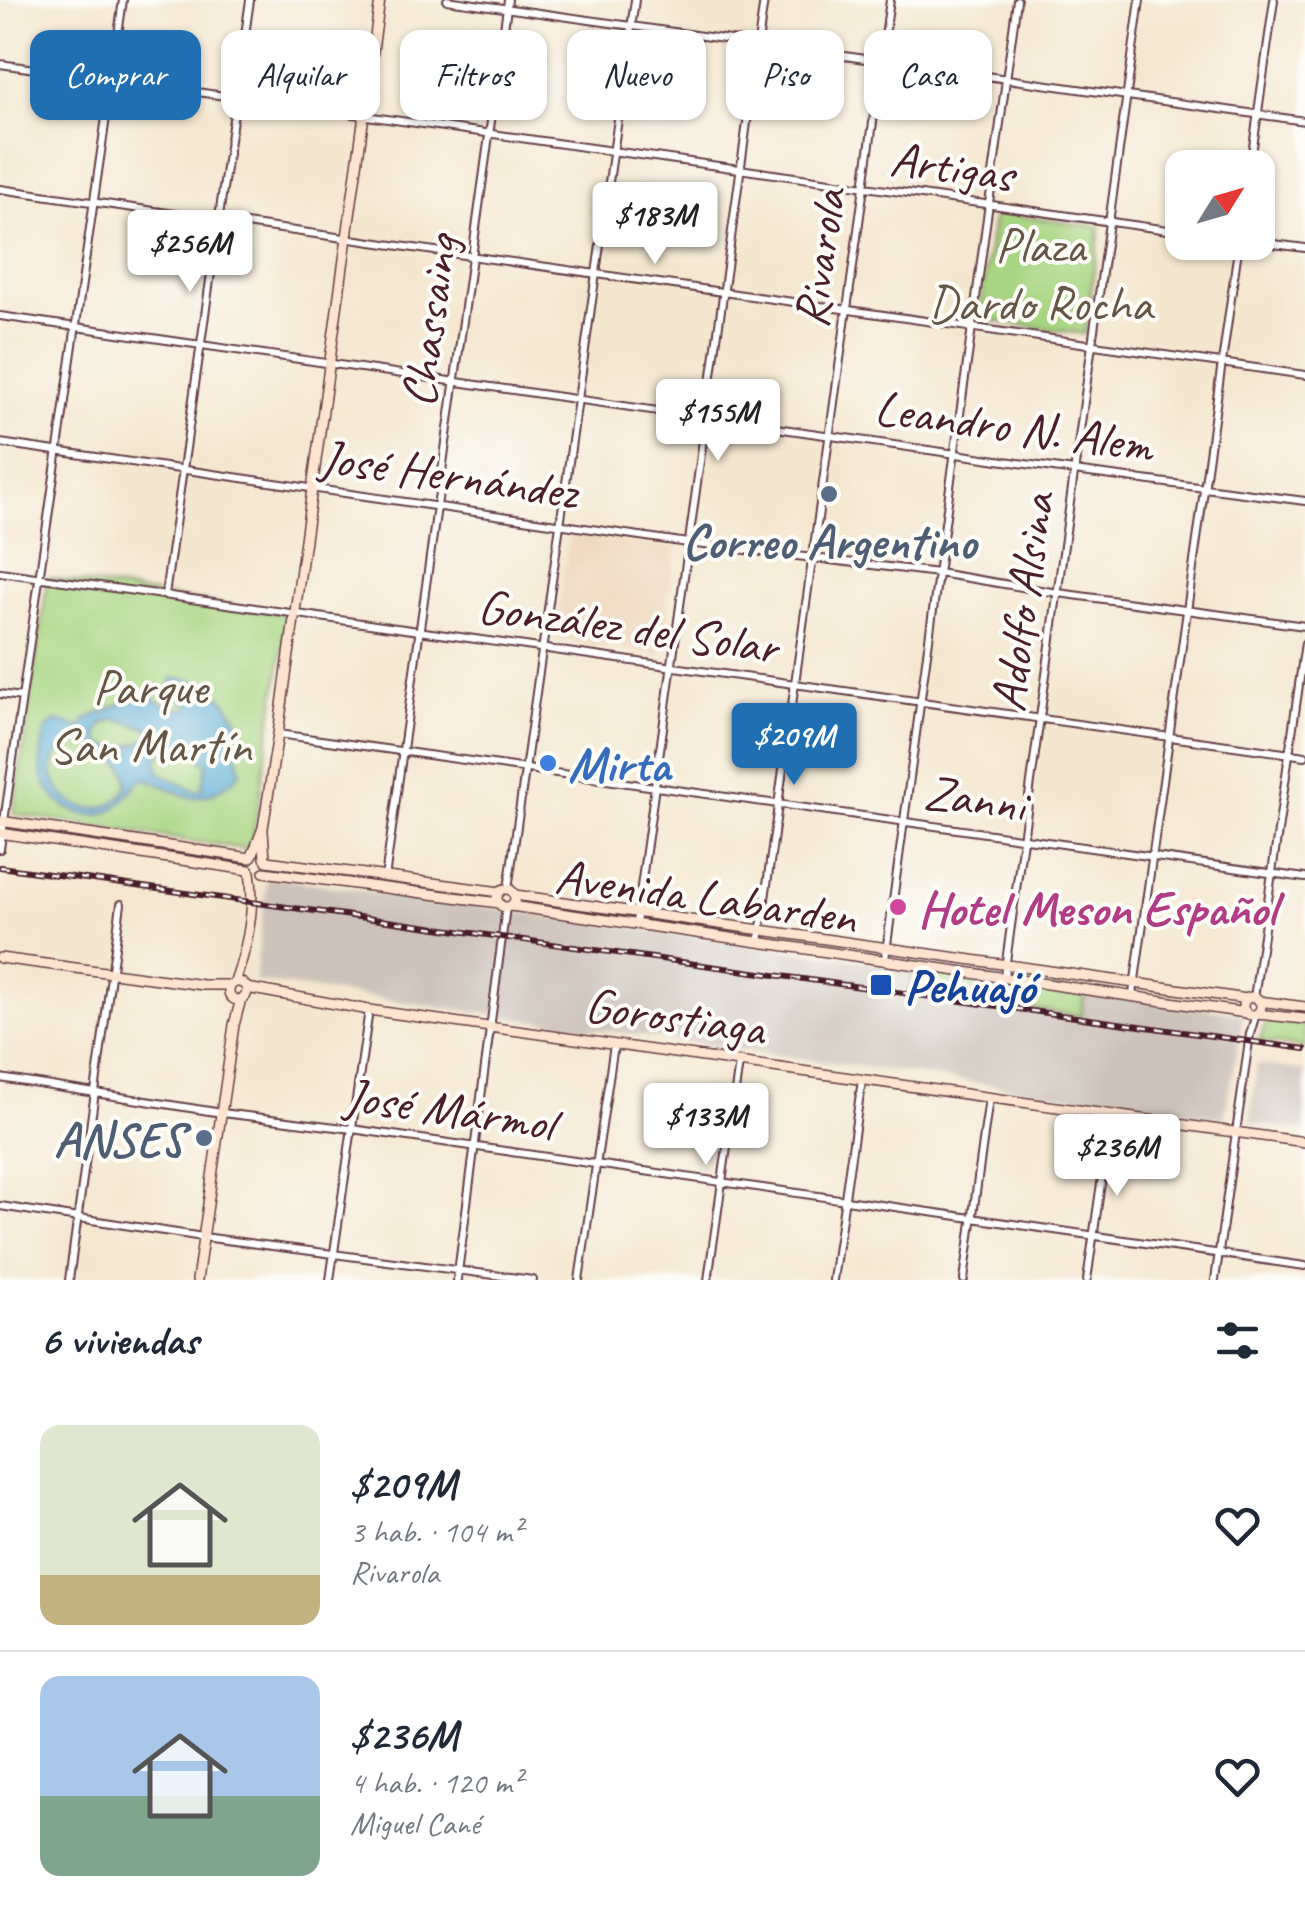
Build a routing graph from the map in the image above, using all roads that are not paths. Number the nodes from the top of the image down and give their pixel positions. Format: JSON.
{"nodes":[{"id":1,"x":123,"y":0,"type":"edge"},
{"id":2,"x":250,"y":0,"type":"edge"},
{"id":3,"x":380,"y":0,"type":"edge"},
{"id":4,"x":447,"y":0,"type":"edge"},
{"id":5,"x":635,"y":0,"type":"edge"},
{"id":6,"x":764,"y":0,"type":"edge"},
{"id":7,"x":890,"y":0,"type":"edge"},
{"id":8,"x":1018,"y":0,"type":"edge"},
{"id":9,"x":1140,"y":0,"type":"edge"},
{"id":10,"x":1274,"y":0,"type":"edge"},
{"id":11,"x":507,"y":4,"type":"edge"},
{"id":12,"x":632,"y":26,"type":"junction"},
{"id":13,"x":119,"y":30,"type":"edge"},
{"id":14,"x":246,"y":30,"type":"edge"},
{"id":15,"x":376,"y":30,"type":"edge"},
{"id":16,"x":760,"y":30,"type":"edge"},
{"id":17,"x":886,"y":30,"type":"edge"},
{"id":18,"x":726,"y":40,"type":"edge"},
{"id":19,"x":0,"y":64,"type":"edge"},
{"id":20,"x":30,"y":68,"type":"edge"},
{"id":21,"x":992,"y":76,"type":"edge"},
{"id":22,"x":1006,"y":78,"type":"junction"},
{"id":23,"x":1126,"y":95,"type":"junction"},
{"id":24,"x":1258,"y":114,"type":"junction"},
{"id":25,"x":380,"y":119,"type":"edge"},
{"id":26,"x":106,"y":120,"type":"edge"},
{"id":27,"x":233,"y":120,"type":"edge"},
{"id":28,"x":364,"y":120,"type":"edge"},
{"id":29,"x":747,"y":120,"type":"edge"},
{"id":30,"x":873,"y":120,"type":"edge"},
{"id":31,"x":1305,"y":120,"type":"edge"},
{"id":32,"x":489,"y":134,"type":"junction"},
{"id":33,"x":1253,"y":150,"type":"edge"},
{"id":34,"x":614,"y":152,"type":"junction"},
{"id":35,"x":740,"y":170,"type":"junction"},
{"id":36,"x":863,"y":188,"type":"junction"},
{"id":37,"x":0,"y":190,"type":"edge"},
{"id":38,"x":94,"y":203,"type":"junction"},
{"id":39,"x":989,"y":204,"type":"junction"},
{"id":40,"x":219,"y":221,"type":"junction"},
{"id":41,"x":1108,"y":224,"type":"junction"},
{"id":42,"x":1165,"y":230,"type":"edge"},
{"id":43,"x":347,"y":240,"type":"junction"},
{"id":44,"x":1275,"y":244,"type":"edge"},
{"id":45,"x":1305,"y":248,"type":"edge"},
{"id":46,"x":472,"y":258,"type":"junction"},
{"id":47,"x":1236,"y":260,"type":"edge"},
{"id":48,"x":596,"y":277,"type":"junction"},
{"id":49,"x":723,"y":294,"type":"junction"},
{"id":50,"x":846,"y":311,"type":"junction"},
{"id":51,"x":0,"y":316,"type":"edge"},
{"id":52,"x":76,"y":328,"type":"junction"},
{"id":53,"x":972,"y":330,"type":"junction"},
{"id":54,"x":201,"y":345,"type":"junction"},
{"id":55,"x":1092,"y":345,"type":"junction"},
{"id":56,"x":1222,"y":364,"type":"junction"},
{"id":57,"x":329,"y":366,"type":"junction"},
{"id":58,"x":1305,"y":375,"type":"edge"},
{"id":59,"x":455,"y":382,"type":"junction"},
{"id":60,"x":578,"y":400,"type":"junction"},
{"id":61,"x":706,"y":418,"type":"junction"},
{"id":62,"x":828,"y":434,"type":"junction"},
{"id":63,"x":0,"y":443,"type":"edge"},
{"id":64,"x":59,"y":451,"type":"junction"},
{"id":65,"x":954,"y":452,"type":"junction"},
{"id":66,"x":183,"y":470,"type":"junction"},
{"id":67,"x":1074,"y":471,"type":"junction"},
{"id":68,"x":1204,"y":487,"type":"junction"},
{"id":69,"x":310,"y":488,"type":"junction"},
{"id":70,"x":1305,"y":501,"type":"edge"},
{"id":71,"x":438,"y":506,"type":"junction"},
{"id":72,"x":560,"y":525,"type":"junction"},
{"id":73,"x":688,"y":543,"type":"junction"},
{"id":74,"x":811,"y":556,"type":"junction"},
{"id":75,"x":0,"y":572,"type":"edge"},
{"id":76,"x":938,"y":572,"type":"junction"},
{"id":77,"x":39,"y":577,"type":"junction"},
{"id":78,"x":1058,"y":593,"type":"junction"},
{"id":79,"x":165,"y":595,"type":"junction"},
{"id":80,"x":1187,"y":609,"type":"junction"},
{"id":81,"x":295,"y":614,"type":"junction"},
{"id":82,"x":1305,"y":626,"type":"edge"},
{"id":83,"x":420,"y":631,"type":"junction"},
{"id":84,"x":1305,"y":643,"type":"edge"},
{"id":85,"x":542,"y":648,"type":"junction"},
{"id":86,"x":671,"y":667,"type":"junction"},
{"id":87,"x":793,"y":684,"type":"junction"},
{"id":88,"x":0,"y":694,"type":"edge"},
{"id":89,"x":22,"y":697,"type":"junction"},
{"id":90,"x":920,"y":702,"type":"junction"},
{"id":91,"x":1040,"y":719,"type":"junction"},
{"id":92,"x":278,"y":734,"type":"junction"},
{"id":93,"x":1169,"y":737,"type":"junction"},
{"id":94,"x":404,"y":751,"type":"junction"},
{"id":95,"x":1290,"y":754,"type":"junction"},
{"id":96,"x":1305,"y":756,"type":"edge"},
{"id":97,"x":526,"y":769,"type":"junction"},
{"id":98,"x":654,"y":787,"type":"junction"},
{"id":99,"x":776,"y":804,"type":"junction"},
{"id":100,"x":2,"y":821,"type":"edge"},
{"id":101,"x":902,"y":821,"type":"junction"},
{"id":102,"x":263,"y":828,"type":"junction"},
{"id":103,"x":1,"y":833,"type":"edge"},
{"id":104,"x":1023,"y":840,"type":"junction"},
{"id":105,"x":0,"y":849,"type":"edge"},
{"id":106,"x":1152,"y":856,"type":"junction"},
{"id":107,"x":251,"y":857,"type":"junction"},
{"id":108,"x":266,"y":860,"type":"junction"},
{"id":109,"x":249,"y":871,"type":"junction"},
{"id":110,"x":263,"y":873,"type":"junction"},
{"id":111,"x":1273,"y":873,"type":"junction"},
{"id":112,"x":385,"y":877,"type":"junction"},
{"id":113,"x":1305,"y":878,"type":"edge"},
{"id":114,"x":384,"y":889,"type":"junction"},
{"id":115,"x":254,"y":893,"type":"junction"},
{"id":116,"x":506,"y":899,"type":"junction"},
{"id":117,"x":121,"y":904,"type":"dead end"},
{"id":118,"x":636,"y":918,"type":"junction"},
{"id":119,"x":760,"y":936,"type":"junction"},
{"id":120,"x":886,"y":953,"type":"junction"},
{"id":121,"x":0,"y":958,"type":"edge"},
{"id":122,"x":1005,"y":971,"type":"junction"},
{"id":123,"x":113,"y":974,"type":"junction"},
{"id":124,"x":1134,"y":988,"type":"junction"},
{"id":125,"x":238,"y":990,"type":"junction"},
{"id":126,"x":1253,"y":999,"type":"junction"},
{"id":127,"x":1305,"y":1007,"type":"edge"},
{"id":128,"x":370,"y":1010,"type":"junction"},
{"id":129,"x":1252,"y":1014,"type":"junction"},
{"id":130,"x":1305,"y":1019,"type":"edge"},
{"id":131,"x":490,"y":1026,"type":"junction"},
{"id":132,"x":614,"y":1044,"type":"junction"},
{"id":133,"x":739,"y":1062,"type":"junction"},
{"id":134,"x":0,"y":1078,"type":"edge"},
{"id":135,"x":862,"y":1080,"type":"junction"},
{"id":136,"x":96,"y":1092,"type":"junction"},
{"id":137,"x":989,"y":1098,"type":"junction"},
{"id":138,"x":222,"y":1114,"type":"junction"},
{"id":139,"x":1111,"y":1114,"type":"junction"},
{"id":140,"x":352,"y":1129,"type":"junction"},
{"id":141,"x":1236,"y":1131,"type":"junction"},
{"id":142,"x":1305,"y":1142,"type":"edge"},
{"id":143,"x":473,"y":1147,"type":"junction"},
{"id":144,"x":595,"y":1165,"type":"junction"},
{"id":145,"x":722,"y":1184,"type":"junction"},
{"id":146,"x":844,"y":1201,"type":"junction"},
{"id":147,"x":0,"y":1206,"type":"edge"},
{"id":148,"x":78,"y":1217,"type":"junction"},
{"id":149,"x":972,"y":1219,"type":"junction"},
{"id":150,"x":203,"y":1236,"type":"junction"},
{"id":151,"x":1094,"y":1236,"type":"junction"},
{"id":152,"x":334,"y":1253,"type":"junction"},
{"id":153,"x":1218,"y":1255,"type":"junction"},
{"id":154,"x":1305,"y":1266,"type":"edge"},
{"id":155,"x":458,"y":1268,"type":"junction"},
{"id":156,"x":69,"y":1280,"type":"edge"},
{"id":157,"x":197,"y":1280,"type":"edge"},
{"id":158,"x":330,"y":1280,"type":"edge"},
{"id":159,"x":457,"y":1280,"type":"edge"},
{"id":160,"x":532,"y":1280,"type":"edge"},
{"id":161,"x":580,"y":1280,"type":"edge"},
{"id":162,"x":708,"y":1280,"type":"edge"},
{"id":163,"x":834,"y":1280,"type":"edge"},
{"id":164,"x":964,"y":1280,"type":"edge"},
{"id":165,"x":1088,"y":1280,"type":"edge"},
{"id":166,"x":1215,"y":1280,"type":"edge"}],
"edges":[{"from":1,"to":13,"type":"street"},
{"from":2,"to":14,"type":"street"},
{"from":3,"to":15,"type":"main road"},
{"from":4,"to":11,"type":"street"},
{"from":5,"to":12,"type":"street"},
{"from":6,"to":16,"type":"street"},
{"from":7,"to":17,"type":"street","name":"Rivarola"},
{"from":8,"to":22,"type":"street"},
{"from":9,"to":23,"type":"street","name":"Adolfo Alsina"},
{"from":10,"to":24,"type":"street"},
{"from":11,"to":12,"type":"street"},
{"from":11,"to":32,"type":"street","name":"Chassaing"},
{"from":12,"to":18,"type":"street"},
{"from":12,"to":34,"type":"street"},
{"from":19,"to":20,"type":"street","name":"Artigas"},
{"from":21,"to":22,"type":"street"},
{"from":22,"to":23,"type":"street"},
{"from":22,"to":39,"type":"street"},
{"from":23,"to":24,"type":"street"},
{"from":23,"to":41,"type":"street","name":"Adolfo Alsina"},
{"from":24,"to":31,"type":"street"},
{"from":24,"to":33,"type":"street"},
{"from":25,"to":32,"type":"street","name":"Artigas"},
{"from":26,"to":38,"type":"street"},
{"from":27,"to":40,"type":"street"},
{"from":28,"to":43,"type":"main road"},
{"from":29,"to":35,"type":"street"},
{"from":30,"to":36,"type":"street","name":"Rivarola"},
{"from":32,"to":34,"type":"street","name":"Artigas"},
{"from":32,"to":46,"type":"street","name":"Chassaing"},
{"from":34,"to":35,"type":"street","name":"Artigas"},
{"from":34,"to":48,"type":"street"},
{"from":35,"to":36,"type":"street","name":"Artigas"},
{"from":35,"to":49,"type":"street"},
{"from":36,"to":39,"type":"street","name":"Artigas"},
{"from":36,"to":50,"type":"street","name":"Rivarola"},
{"from":37,"to":38,"type":"street"},
{"from":38,"to":40,"type":"street"},
{"from":38,"to":52,"type":"street"},
{"from":39,"to":41,"type":"street","name":"Artigas"},
{"from":39,"to":53,"type":"street"},
{"from":40,"to":43,"type":"street"},
{"from":40,"to":54,"type":"street"},
{"from":41,"to":42,"type":"street","name":"Artigas"},
{"from":41,"to":55,"type":"street","name":"Adolfo Alsina"},
{"from":43,"to":46,"type":"street"},
{"from":43,"to":57,"type":"main road"},
{"from":44,"to":45,"type":"street"},
{"from":46,"to":48,"type":"street"},
{"from":46,"to":59,"type":"street","name":"Chassaing"},
{"from":47,"to":56,"type":"street"},
{"from":48,"to":49,"type":"street"},
{"from":48,"to":60,"type":"street"},
{"from":49,"to":50,"type":"street"},
{"from":49,"to":61,"type":"street"},
{"from":50,"to":53,"type":"street"},
{"from":50,"to":62,"type":"street","name":"Rivarola"},
{"from":51,"to":52,"type":"street","name":"Leandro N. Alem"},
{"from":52,"to":54,"type":"street","name":"Leandro N. Alem"},
{"from":52,"to":64,"type":"street"},
{"from":53,"to":55,"type":"street"},
{"from":53,"to":65,"type":"street"},
{"from":54,"to":57,"type":"street","name":"Leandro N. Alem"},
{"from":54,"to":66,"type":"street"},
{"from":55,"to":56,"type":"street"},
{"from":55,"to":67,"type":"street","name":"Adolfo Alsina"},
{"from":56,"to":58,"type":"street"},
{"from":56,"to":68,"type":"street"},
{"from":57,"to":59,"type":"street","name":"Leandro N. Alem"},
{"from":57,"to":69,"type":"main road"},
{"from":59,"to":60,"type":"street","name":"Leandro N. Alem"},
{"from":59,"to":71,"type":"street","name":"Chassaing"},
{"from":60,"to":61,"type":"street","name":"Leandro N. Alem"},
{"from":60,"to":72,"type":"street"},
{"from":61,"to":62,"type":"street","name":"Leandro N. Alem"},
{"from":61,"to":73,"type":"street"},
{"from":62,"to":65,"type":"street","name":"Leandro N. Alem"},
{"from":62,"to":74,"type":"street","name":"Rivarola"},
{"from":63,"to":64,"type":"street","name":"José Hernández"},
{"from":64,"to":66,"type":"street","name":"José Hernández"},
{"from":64,"to":77,"type":"street"},
{"from":65,"to":67,"type":"street","name":"Leandro N. Alem"},
{"from":65,"to":76,"type":"street"},
{"from":66,"to":69,"type":"street","name":"José Hernández"},
{"from":66,"to":79,"type":"street"},
{"from":67,"to":68,"type":"street","name":"Leandro N. Alem"},
{"from":67,"to":78,"type":"street","name":"Adolfo Alsina"},
{"from":68,"to":70,"type":"street","name":"Leandro N. Alem"},
{"from":68,"to":80,"type":"street"},
{"from":69,"to":71,"type":"street","name":"José Hernández"},
{"from":69,"to":81,"type":"main road"},
{"from":71,"to":72,"type":"street","name":"José Hernández"},
{"from":71,"to":83,"type":"street","name":"Chassaing"},
{"from":72,"to":73,"type":"street","name":"José Hernández"},
{"from":72,"to":85,"type":"street"},
{"from":73,"to":74,"type":"street","name":"José Hernández"},
{"from":73,"to":86,"type":"street"},
{"from":74,"to":76,"type":"street","name":"José Hernández"},
{"from":74,"to":87,"type":"street","name":"Rivarola"},
{"from":75,"to":77,"type":"street","name":"González del Solar"},
{"from":76,"to":78,"type":"street","name":"José Hernández"},
{"from":76,"to":90,"type":"street"},
{"from":77,"to":79,"type":"street","name":"González del Solar"},
{"from":77,"to":89,"type":"street"},
{"from":78,"to":80,"type":"street","name":"José Hernández"},
{"from":78,"to":91,"type":"street","name":"Adolfo Alsina"},
{"from":79,"to":81,"type":"street","name":"González del Solar"},
{"from":80,"to":82,"type":"street","name":"José Hernández"},
{"from":80,"to":93,"type":"street"},
{"from":81,"to":83,"type":"street","name":"González del Solar"},
{"from":81,"to":92,"type":"main road"},
{"from":83,"to":85,"type":"street","name":"González del Solar"},
{"from":83,"to":94,"type":"street","name":"Chassaing"},
{"from":84,"to":95,"type":"street"},
{"from":85,"to":86,"type":"street","name":"González del Solar"},
{"from":85,"to":97,"type":"street"},
{"from":86,"to":87,"type":"street","name":"González del Solar"},
{"from":86,"to":98,"type":"street"},
{"from":87,"to":90,"type":"street","name":"González del Solar"},
{"from":87,"to":99,"type":"street","name":"Rivarola"},
{"from":88,"to":89,"type":"street"},
{"from":89,"to":100,"type":"street"},
{"from":90,"to":91,"type":"street","name":"González del Solar"},
{"from":90,"to":101,"type":"street"},
{"from":91,"to":93,"type":"street","name":"González del Solar"},
{"from":91,"to":104,"type":"street","name":"Adolfo Alsina"},
{"from":92,"to":94,"type":"street","name":"Zanni"},
{"from":92,"to":102,"type":"main road"},
{"from":93,"to":95,"type":"street","name":"González del Solar"},
{"from":93,"to":106,"type":"street"},
{"from":94,"to":97,"type":"street","name":"Zanni"},
{"from":94,"to":112,"type":"street","name":"Chassaing"},
{"from":95,"to":96,"type":"street","name":"González del Solar"},
{"from":95,"to":111,"type":"street"},
{"from":97,"to":98,"type":"street","name":"Zanni"},
{"from":97,"to":116,"type":"street"},
{"from":98,"to":99,"type":"street","name":"Zanni"},
{"from":98,"to":118,"type":"street"},
{"from":99,"to":101,"type":"street","name":"Zanni"},
{"from":99,"to":119,"type":"street","name":"Rivarola"},
{"from":100,"to":103,"type":"street"},
{"from":100,"to":107,"type":"main road"},
{"from":101,"to":104,"type":"street","name":"Zanni"},
{"from":101,"to":120,"type":"street"},
{"from":102,"to":107,"type":"main road"},
{"from":102,"to":108,"type":"main road"},
{"from":103,"to":105,"type":"street"},
{"from":103,"to":109,"type":"main road"},
{"from":104,"to":106,"type":"street","name":"Zanni"},
{"from":104,"to":122,"type":"street","name":"Adolfo Alsina"},
{"from":106,"to":111,"type":"street","name":"Zanni"},
{"from":106,"to":124,"type":"street"},
{"from":107,"to":108,"type":"main road","name":"Avenida Labarden"},
{"from":107,"to":109,"type":"main road"},
{"from":108,"to":110,"type":"main road"},
{"from":108,"to":112,"type":"main road","name":"Avenida Labarden"},
{"from":109,"to":110,"type":"main road","name":"Avenida Labarden"},
{"from":109,"to":115,"type":"main road"},
{"from":110,"to":114,"type":"main road","name":"Avenida Labarden"},
{"from":110,"to":115,"type":"main road"},
{"from":111,"to":113,"type":"street","name":"Zanni"},
{"from":111,"to":126,"type":"street"},
{"from":112,"to":114,"type":"street","name":"Chassaing"},
{"from":112,"to":116,"type":"main road","name":"Avenida Labarden"},
{"from":114,"to":116,"type":"main road","name":"Avenida Labarden"},
{"from":115,"to":125,"type":"main road"},
{"from":116,"to":118,"type":"main road","name":"Avenida Labarden"},
{"from":116,"to":131,"type":"street"},
{"from":117,"to":123,"type":"street"},
{"from":118,"to":119,"type":"main road","name":"Avenida Labarden"},
{"from":119,"to":120,"type":"main road","name":"Avenida Labarden"},
{"from":120,"to":122,"type":"main road","name":"Avenida Labarden"},
{"from":121,"to":123,"type":"main road","name":"Gorostiaga"},
{"from":122,"to":124,"type":"main road","name":"Avenida Labarden"},
{"from":123,"to":125,"type":"main road","name":"Gorostiaga"},
{"from":123,"to":136,"type":"street"},
{"from":124,"to":126,"type":"main road","name":"Avenida Labarden"},
{"from":124,"to":129,"type":"main road","name":"Avenida Labarden"},
{"from":125,"to":128,"type":"main road","name":"Gorostiaga"},
{"from":125,"to":138,"type":"main road"},
{"from":126,"to":127,"type":"main road","name":"Avenida Labarden"},
{"from":126,"to":129,"type":"main road"},
{"from":126,"to":129,"type":"main road"},
{"from":128,"to":131,"type":"main road","name":"Gorostiaga"},
{"from":128,"to":140,"type":"street"},
{"from":129,"to":130,"type":"main road","name":"Avenida Labarden"},
{"from":129,"to":141,"type":"street"},
{"from":131,"to":132,"type":"main road","name":"Gorostiaga"},
{"from":131,"to":143,"type":"street"},
{"from":132,"to":133,"type":"main road","name":"Gorostiaga"},
{"from":132,"to":144,"type":"street"},
{"from":133,"to":135,"type":"main road","name":"Gorostiaga"},
{"from":133,"to":145,"type":"street"},
{"from":134,"to":136,"type":"street","name":"José Mármol"},
{"from":135,"to":137,"type":"main road","name":"Gorostiaga"},
{"from":135,"to":146,"type":"street"},
{"from":136,"to":138,"type":"street","name":"José Mármol"},
{"from":136,"to":148,"type":"street"},
{"from":137,"to":139,"type":"main road","name":"Gorostiaga"},
{"from":137,"to":149,"type":"street"},
{"from":138,"to":140,"type":"street","name":"José Mármol"},
{"from":138,"to":150,"type":"main road"},
{"from":139,"to":141,"type":"main road","name":"Gorostiaga"},
{"from":139,"to":151,"type":"street"},
{"from":140,"to":143,"type":"street","name":"José Mármol"},
{"from":140,"to":152,"type":"street"},
{"from":141,"to":142,"type":"main road","name":"Gorostiaga"},
{"from":141,"to":153,"type":"street"},
{"from":143,"to":144,"type":"street","name":"José Mármol"},
{"from":143,"to":155,"type":"street"},
{"from":144,"to":145,"type":"street","name":"José Mármol"},
{"from":144,"to":161,"type":"street"},
{"from":145,"to":146,"type":"street","name":"José Mármol"},
{"from":145,"to":162,"type":"street"},
{"from":146,"to":149,"type":"street","name":"José Mármol"},
{"from":146,"to":163,"type":"street"},
{"from":147,"to":148,"type":"street"},
{"from":148,"to":150,"type":"street"},
{"from":148,"to":156,"type":"street"},
{"from":149,"to":151,"type":"street","name":"José Mármol"},
{"from":149,"to":164,"type":"street"},
{"from":150,"to":152,"type":"street"},
{"from":150,"to":157,"type":"main road"},
{"from":151,"to":153,"type":"street","name":"José Mármol"},
{"from":151,"to":165,"type":"street"},
{"from":152,"to":155,"type":"street"},
{"from":152,"to":158,"type":"street"},
{"from":153,"to":154,"type":"street","name":"José Mármol"},
{"from":153,"to":166,"type":"street"},
{"from":155,"to":159,"type":"street"},
{"from":155,"to":160,"type":"street"}]}
